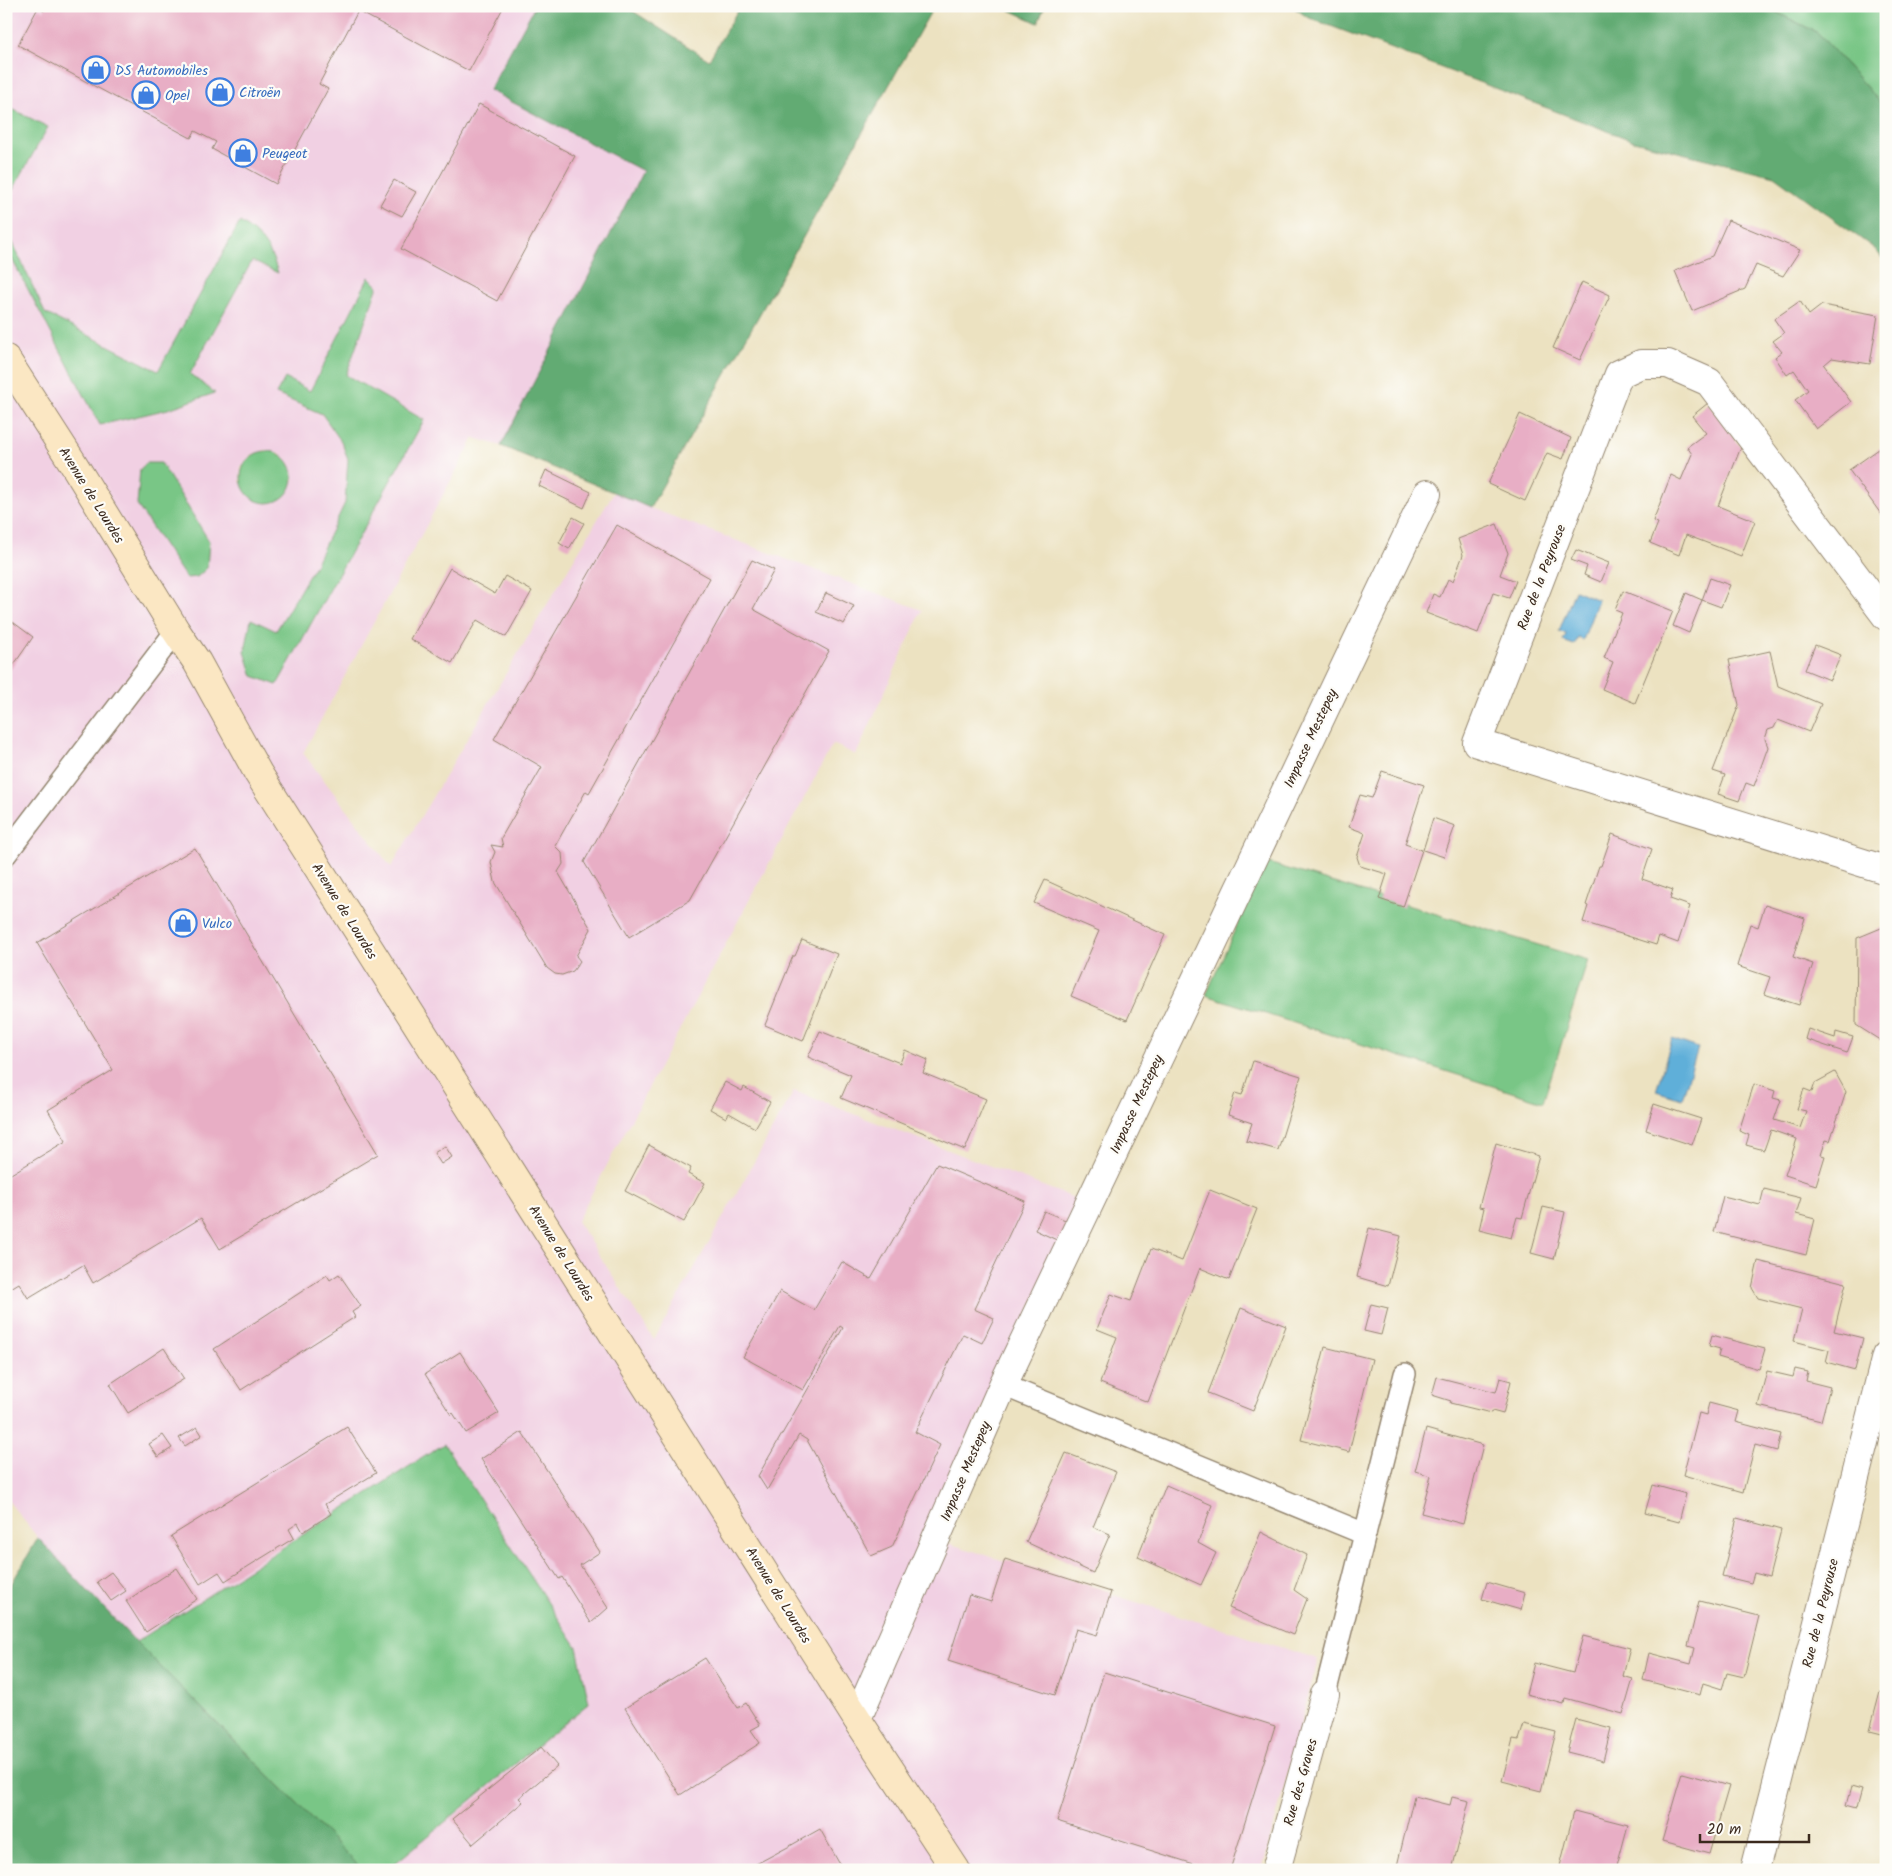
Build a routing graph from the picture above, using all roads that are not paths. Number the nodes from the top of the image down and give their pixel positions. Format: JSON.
{"nodes":[{"id":1,"x":6,"y":359,"type":"edge"},
{"id":2,"x":1426,"y":494,"type":"dead end"},
{"id":3,"x":1886,"y":616,"type":"edge"},
{"id":4,"x":176,"y":632,"type":"junction"},
{"id":5,"x":6,"y":854,"type":"edge"},
{"id":6,"x":1886,"y":870,"type":"edge"},
{"id":7,"x":1886,"y":1356,"type":"edge"},
{"id":8,"x":1405,"y":1374,"type":"dead end"},
{"id":9,"x":1003,"y":1385,"type":"junction"},
{"id":10,"x":1365,"y":1534,"type":"junction"},
{"id":11,"x":1325,"y":1694,"type":"joint"},
{"id":12,"x":857,"y":1719,"type":"junction"},
{"id":13,"x":956,"y":1870,"type":"edge"},
{"id":14,"x":1276,"y":1870,"type":"edge"},
{"id":15,"x":1755,"y":1870,"type":"edge"}],
"edges":[{"from":1,"to":4,"type":"main road","name":"Avenue de Lourdes"},
{"from":2,"to":9,"type":"street","name":"Impasse Mestepey"},
{"from":3,"to":6,"type":"street","name":"Rue de la Peyrouse"},
{"from":4,"to":5,"type":"lane"},
{"from":4,"to":12,"type":"main road","name":"Avenue de Lourdes"},
{"from":7,"to":15,"type":"street","name":"Rue de la Peyrouse"},
{"from":8,"to":10,"type":"lane"},
{"from":9,"to":10,"type":"lane"},
{"from":9,"to":12,"type":"street","name":"Impasse Mestepey"},
{"from":10,"to":11,"type":"lane"},
{"from":11,"to":14,"type":"street","name":"Rue des Graves"},
{"from":12,"to":13,"type":"main road","name":"Avenue de Lourdes"}]}
